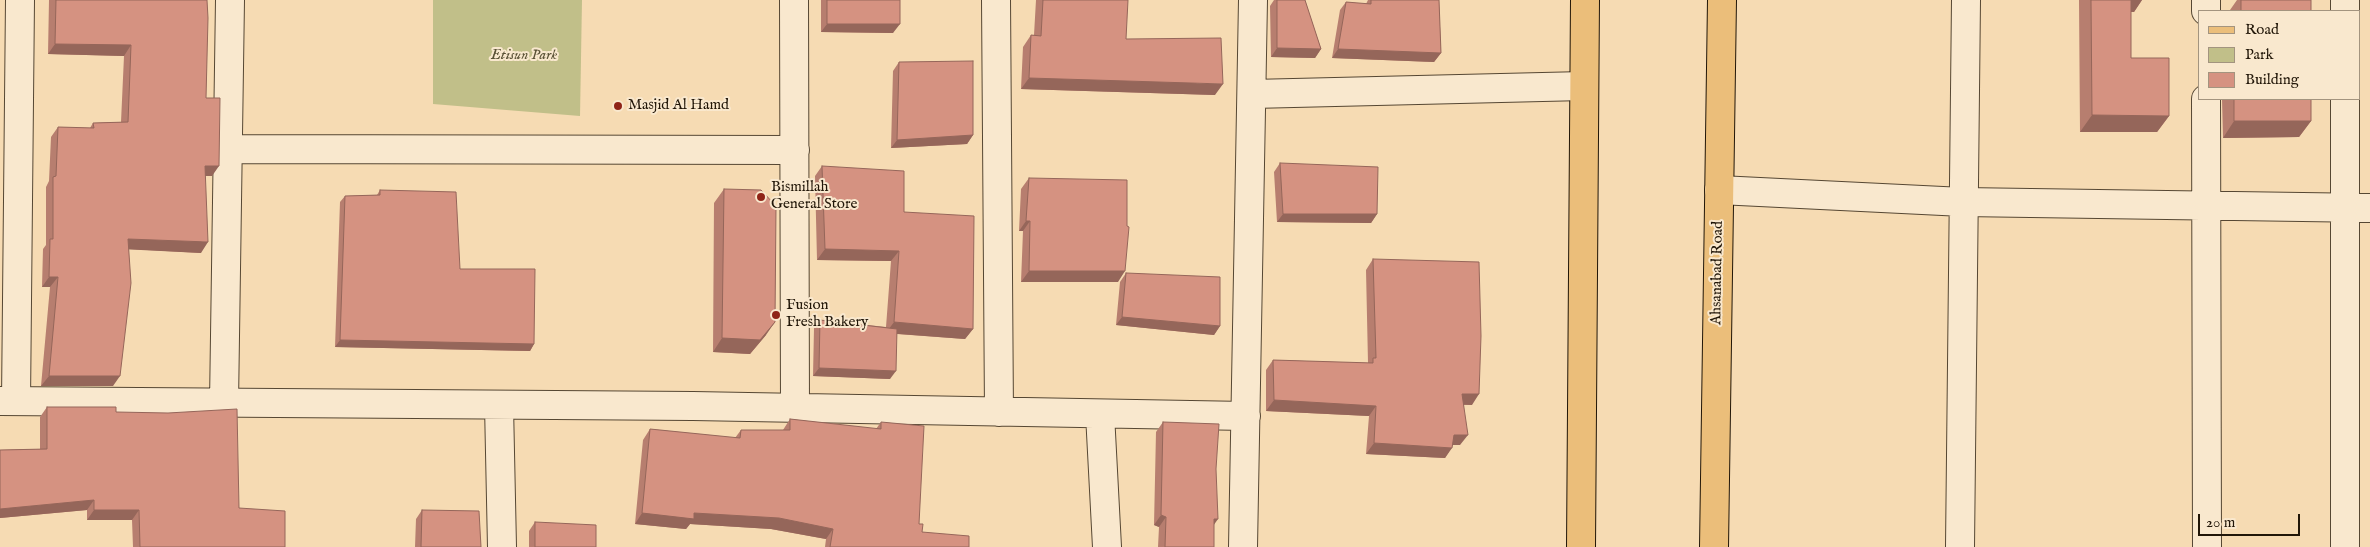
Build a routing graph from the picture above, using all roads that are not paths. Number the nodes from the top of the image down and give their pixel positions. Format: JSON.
{"nodes":[{"id":1,"x":20,"y":0,"type":"edge"},
{"id":2,"x":230,"y":0,"type":"edge"},
{"id":3,"x":794,"y":0,"type":"edge"},
{"id":4,"x":996,"y":0,"type":"edge"},
{"id":5,"x":1253,"y":0,"type":"edge"},
{"id":6,"x":1585,"y":0,"type":"edge"},
{"id":7,"x":1722,"y":0,"type":"edge"},
{"id":8,"x":1966,"y":0,"type":"edge"},
{"id":9,"x":1584,"y":86,"type":"junction"},
{"id":10,"x":1252,"y":94,"type":"junction"},
{"id":11,"x":2206,"y":100,"type":"edge"},
{"id":12,"x":2345,"y":100,"type":"edge"},
{"id":13,"x":228,"y":149,"type":"junction"},
{"id":14,"x":795,"y":150,"type":"junction"},
{"id":15,"x":1719,"y":190,"type":"junction"},
{"id":16,"x":1963,"y":202,"type":"junction"},
{"id":17,"x":2206,"y":205,"type":"junction"},
{"id":18,"x":2358,"y":208,"type":"edge"},
{"id":19,"x":8,"y":401,"type":"edge"},
{"id":20,"x":224,"y":402,"type":"junction"},
{"id":21,"x":499,"y":405,"type":"junction"},
{"id":22,"x":795,"y":408,"type":"junction"},
{"id":23,"x":999,"y":412,"type":"junction"},
{"id":24,"x":1100,"y":414,"type":"junction"},
{"id":25,"x":1246,"y":416,"type":"junction"},
{"id":26,"x":502,"y":547,"type":"edge"},
{"id":27,"x":1107,"y":547,"type":"edge"},
{"id":28,"x":1243,"y":547,"type":"edge"},
{"id":29,"x":1581,"y":547,"type":"edge"},
{"id":30,"x":1714,"y":547,"type":"edge"},
{"id":31,"x":1960,"y":547,"type":"edge"},
{"id":32,"x":2208,"y":547,"type":"edge"},
{"id":33,"x":2345,"y":547,"type":"edge"}],
"edges":[{"from":1,"to":19,"type":"street"},
{"from":2,"to":13,"type":"street"},
{"from":3,"to":14,"type":"street"},
{"from":4,"to":23,"type":"street"},
{"from":5,"to":10,"type":"street"},
{"from":6,"to":9,"type":"main road"},
{"from":7,"to":15,"type":"main road","name":"Ahsanabad Road"},
{"from":8,"to":16,"type":"street"},
{"from":9,"to":10,"type":"street"},
{"from":9,"to":29,"type":"main road"},
{"from":10,"to":25,"type":"street"},
{"from":11,"to":17,"type":"street"},
{"from":12,"to":18,"type":"street"},
{"from":13,"to":14,"type":"street"},
{"from":13,"to":20,"type":"street"},
{"from":14,"to":22,"type":"street"},
{"from":15,"to":16,"type":"street"},
{"from":15,"to":30,"type":"main road","name":"Ahsanabad Road"},
{"from":16,"to":17,"type":"street"},
{"from":16,"to":31,"type":"street"},
{"from":17,"to":18,"type":"street"},
{"from":17,"to":32,"type":"street"},
{"from":18,"to":33,"type":"street"},
{"from":19,"to":20,"type":"street"},
{"from":20,"to":21,"type":"street"},
{"from":21,"to":22,"type":"street"},
{"from":21,"to":26,"type":"street"},
{"from":22,"to":23,"type":"street"},
{"from":23,"to":24,"type":"street"},
{"from":24,"to":25,"type":"street"},
{"from":24,"to":27,"type":"street"},
{"from":25,"to":28,"type":"street"}]}
